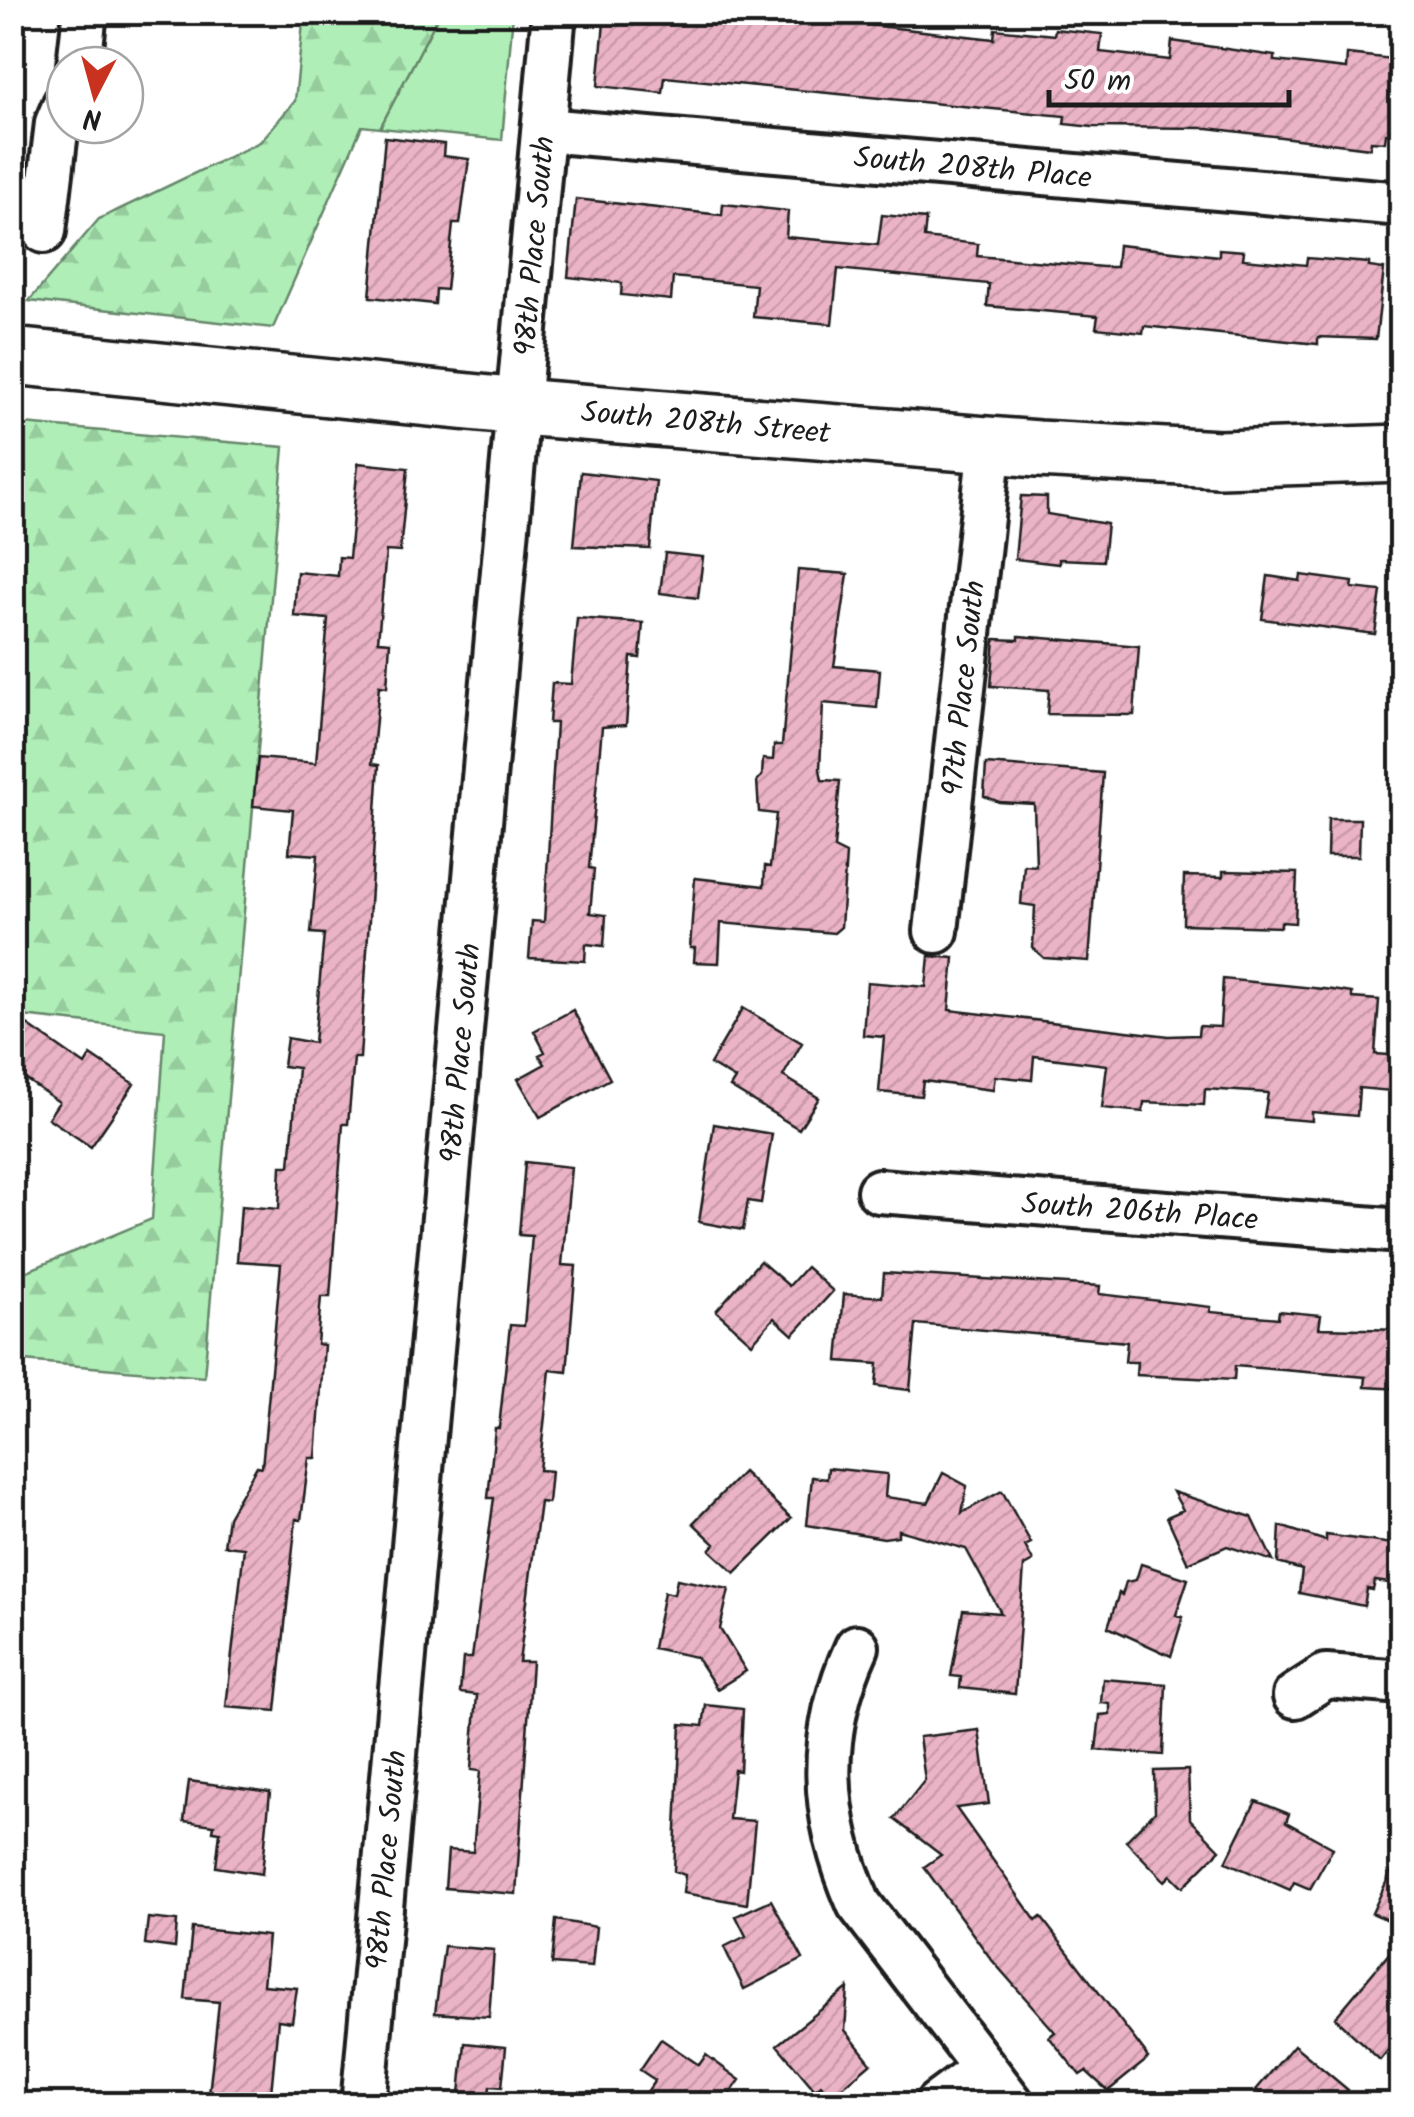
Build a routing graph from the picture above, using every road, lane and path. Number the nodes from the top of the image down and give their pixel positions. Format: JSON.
{"nodes":[{"id":1,"x":85,"y":12,"type":"edge"},
{"id":2,"x":554,"y":12,"type":"edge"},
{"id":3,"x":81,"y":45,"type":"edge"},
{"id":4,"x":544,"y":130,"type":"junction"},
{"id":5,"x":55,"y":145,"type":"edge"},
{"id":6,"x":1402,"y":204,"type":"edge"},
{"id":7,"x":44,"y":231,"type":"dead end"},
{"id":8,"x":12,"y":356,"type":"edge"},
{"id":9,"x":519,"y":407,"type":"junction"},
{"id":10,"x":990,"y":445,"type":"junction"},
{"id":11,"x":1402,"y":452,"type":"edge"},
{"id":12,"x":936,"y":931,"type":"dead end"},
{"id":13,"x":879,"y":1191,"type":"dead end"},
{"id":14,"x":1402,"y":1231,"type":"edge"},
{"id":15,"x":857,"y":1647,"type":"dead end"},
{"id":16,"x":1402,"y":1682,"type":"edge"},
{"id":17,"x":1294,"y":1696,"type":"dead end"},
{"id":18,"x":982,"y":2070,"type":"junction"},
{"id":19,"x":364,"y":2094,"type":"dead end"},
{"id":20,"x":937,"y":2104,"type":"edge"},
{"id":21,"x":1012,"y":2104,"type":"edge"}],
"edges":[{"from":1,"to":3,"type":"street"},
{"from":2,"to":4,"type":"street","name":"98th Place South"},
{"from":4,"to":6,"type":"street","name":"South 208th Place"},
{"from":4,"to":9,"type":"street","name":"98th Place South"},
{"from":5,"to":7,"type":"street"},
{"from":8,"to":9,"type":"main road","name":"South 208th Street"},
{"from":9,"to":10,"type":"main road","name":"South 208th Street"},
{"from":9,"to":19,"type":"street","name":"98th Place South"},
{"from":10,"to":11,"type":"main road","name":"South 208th Street"},
{"from":10,"to":12,"type":"street","name":"97th Place South"},
{"from":13,"to":14,"type":"street","name":"South 206th Place"},
{"from":15,"to":18,"type":"street"},
{"from":16,"to":17,"type":"street"},
{"from":18,"to":20,"type":"street"},
{"from":18,"to":21,"type":"street"}]}
